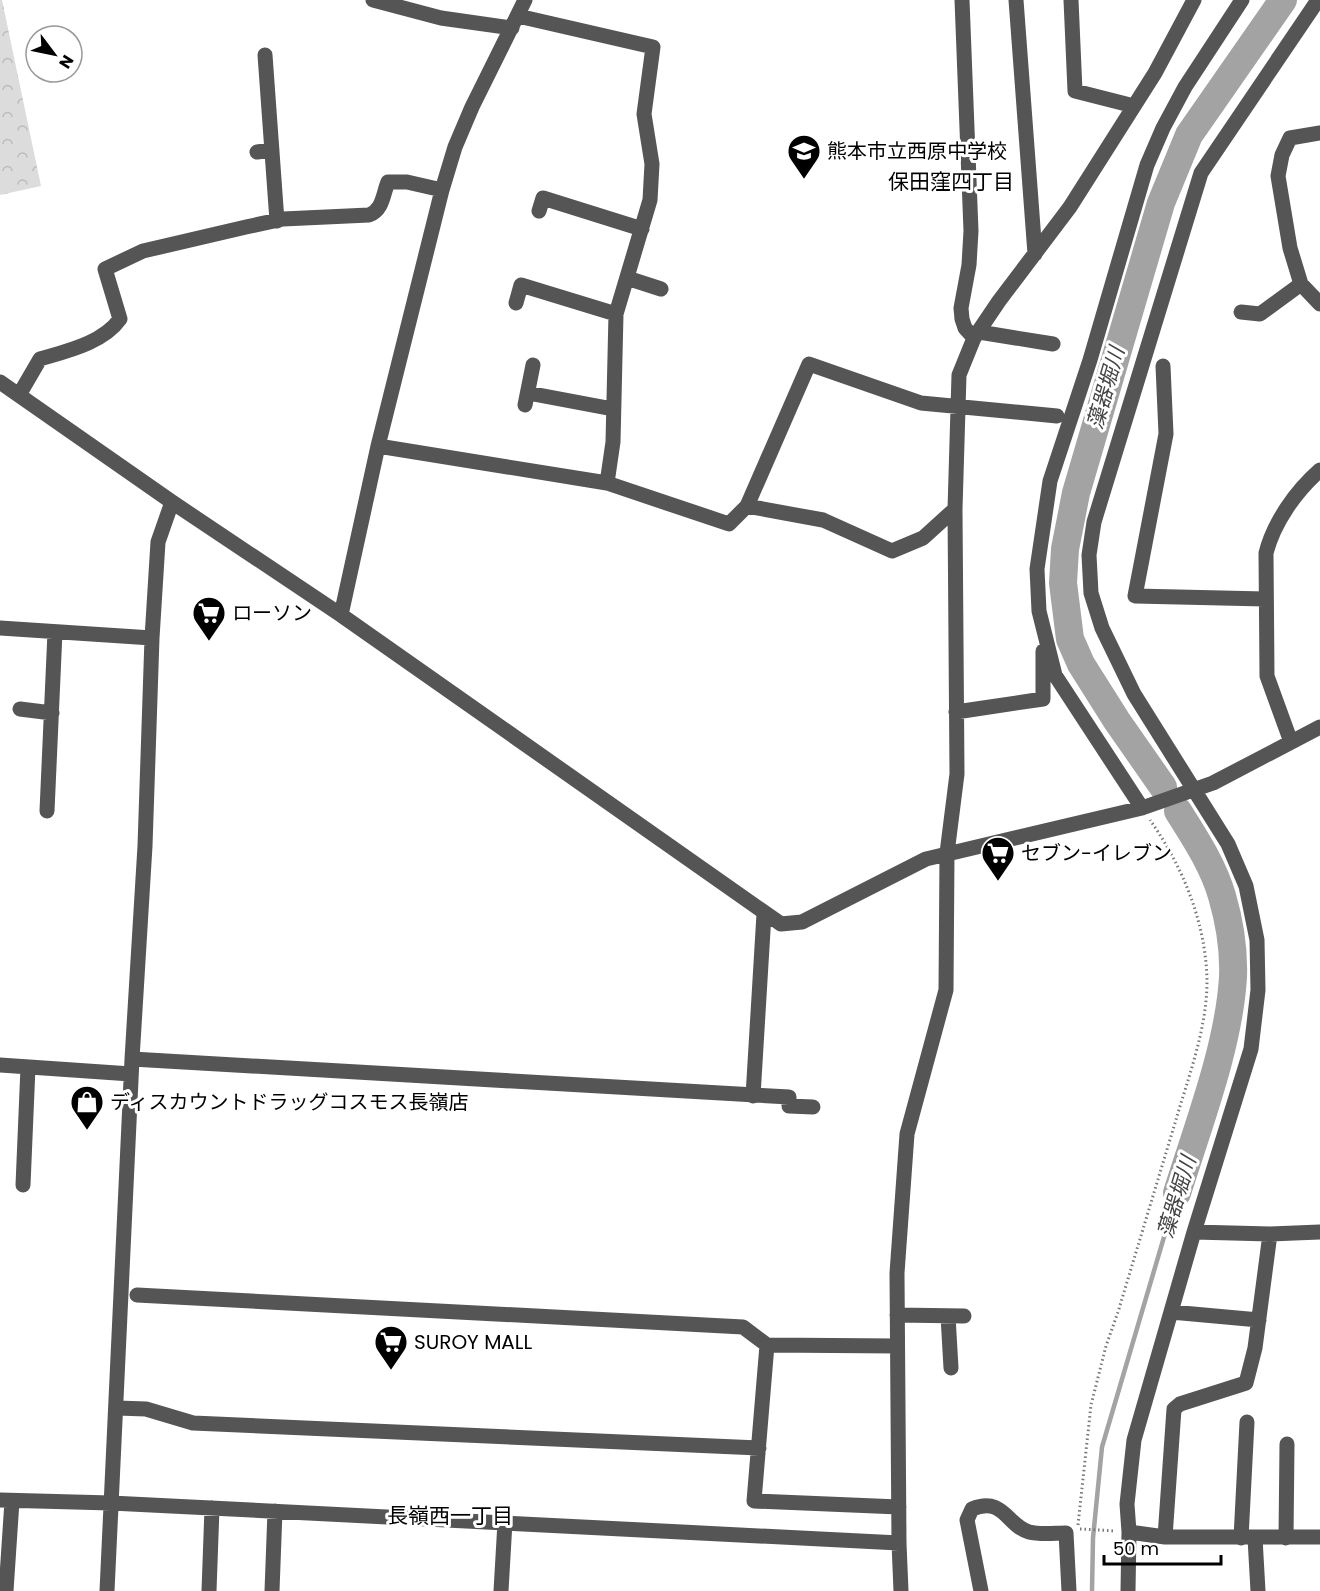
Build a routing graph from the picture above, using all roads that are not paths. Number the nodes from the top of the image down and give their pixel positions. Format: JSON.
{"nodes":[{"id":1,"x":373,"y":0,"type":"edge"},
{"id":2,"x":525,"y":0,"type":"edge"},
{"id":3,"x":962,"y":0,"type":"edge"},
{"id":4,"x":1016,"y":0,"type":"edge"},
{"id":5,"x":1071,"y":0,"type":"edge"},
{"id":6,"x":1194,"y":0,"type":"edge"},
{"id":7,"x":1242,"y":0,"type":"edge"},
{"id":8,"x":1318,"y":0,"type":"edge"},
{"id":9,"x":515,"y":22,"type":"junction"},
{"id":10,"x":266,"y":55,"type":"dead end"},
{"id":11,"x":1134,"y":106,"type":"junction"},
{"id":12,"x":1320,"y":133,"type":"edge"},
{"id":13,"x":442,"y":190,"type":"junction"},
{"id":14,"x":543,"y":198,"type":"dead end"},
{"id":15,"x":277,"y":221,"type":"junction"},
{"id":16,"x":642,"y":229,"type":"junction"},
{"id":17,"x":1035,"y":254,"type":"junction"},
{"id":18,"x":627,"y":278,"type":"junction"},
{"id":19,"x":1301,"y":284,"type":"junction"},
{"id":20,"x":661,"y":289,"type":"dead end"},
{"id":21,"x":516,"y":303,"type":"dead end"},
{"id":22,"x":1320,"y":304,"type":"edge"},
{"id":23,"x":1241,"y":312,"type":"dead end"},
{"id":24,"x":616,"y":314,"type":"junction"},
{"id":25,"x":977,"y":335,"type":"junction"},
{"id":26,"x":1053,"y":344,"type":"dead end"},
{"id":27,"x":533,"y":365,"type":"dead end"},
{"id":28,"x":1163,"y":366,"type":"dead end"},
{"id":29,"x":0,"y":382,"type":"edge"},
{"id":30,"x":19,"y":395,"type":"junction"},
{"id":31,"x":959,"y":405,"type":"junction"},
{"id":32,"x":613,"y":409,"type":"junction"},
{"id":33,"x":1057,"y":416,"type":"dead end"},
{"id":34,"x":378,"y":446,"type":"junction"},
{"id":35,"x":1320,"y":470,"type":"edge"},
{"id":36,"x":607,"y":483,"type":"junction"},
{"id":37,"x":172,"y":502,"type":"junction"},
{"id":38,"x":747,"y":506,"type":"junction"},
{"id":39,"x":955,"y":509,"type":"junction"},
{"id":40,"x":1265,"y":598,"type":"junction"},
{"id":41,"x":341,"y":615,"type":"junction"},
{"id":42,"x":1043,"y":627,"type":"junction"},
{"id":43,"x":0,"y":628,"type":"edge"},
{"id":44,"x":55,"y":632,"type":"junction"},
{"id":45,"x":152,"y":638,"type":"junction"},
{"id":46,"x":20,"y":709,"type":"dead end"},
{"id":47,"x":956,"y":712,"type":"junction"},
{"id":48,"x":52,"y":713,"type":"junction"},
{"id":49,"x":1320,"y":727,"type":"edge"},
{"id":50,"x":1291,"y":742,"type":"junction"},
{"id":51,"x":1196,"y":790,"type":"junction"},
{"id":52,"x":1142,"y":808,"type":"junction"},
{"id":53,"x":47,"y":811,"type":"dead end"},
{"id":54,"x":947,"y":853,"type":"junction"},
{"id":55,"x":764,"y":914,"type":"junction"},
{"id":56,"x":0,"y":1065,"type":"edge"},
{"id":57,"x":28,"y":1067,"type":"junction"},
{"id":58,"x":131,"y":1067,"type":"junction"},
{"id":59,"x":753,"y":1096,"type":"junction"},
{"id":60,"x":813,"y":1107,"type":"dead end"},
{"id":61,"x":23,"y":1185,"type":"dead end"},
{"id":62,"x":1194,"y":1232,"type":"junction"},
{"id":63,"x":1320,"y":1232,"type":"edge"},
{"id":64,"x":1270,"y":1234,"type":"junction"},
{"id":65,"x":137,"y":1296,"type":"dead end"},
{"id":66,"x":1171,"y":1312,"type":"junction"},
{"id":67,"x":897,"y":1315,"type":"junction"},
{"id":68,"x":948,"y":1316,"type":"junction"},
{"id":69,"x":964,"y":1317,"type":"dead end"},
{"id":70,"x":1259,"y":1320,"type":"junction"},
{"id":71,"x":767,"y":1345,"type":"junction"},
{"id":72,"x":897,"y":1346,"type":"junction"},
{"id":73,"x":951,"y":1368,"type":"dead end"},
{"id":74,"x":117,"y":1408,"type":"junction"},
{"id":75,"x":1247,"y":1422,"type":"dead end"},
{"id":76,"x":1287,"y":1444,"type":"dead end"},
{"id":77,"x":759,"y":1448,"type":"junction"},
{"id":78,"x":6,"y":1501,"type":"edge"},
{"id":79,"x":111,"y":1503,"type":"junction"},
{"id":80,"x":899,"y":1507,"type":"junction"},
{"id":81,"x":212,"y":1508,"type":"junction"},
{"id":82,"x":275,"y":1511,"type":"junction"},
{"id":83,"x":505,"y":1522,"type":"junction"},
{"id":84,"x":1124,"y":1532,"type":"junction"},
{"id":85,"x":1165,"y":1537,"type":"junction"},
{"id":86,"x":1320,"y":1537,"type":"edge"},
{"id":87,"x":1248,"y":1538,"type":"junction"},
{"id":88,"x":1286,"y":1538,"type":"junction"},
{"id":89,"x":899,"y":1543,"type":"junction"},
{"id":90,"x":6,"y":1591,"type":"edge"},
{"id":91,"x":107,"y":1591,"type":"edge"},
{"id":92,"x":209,"y":1591,"type":"edge"},
{"id":93,"x":272,"y":1591,"type":"edge"},
{"id":94,"x":501,"y":1591,"type":"edge"},
{"id":95,"x":901,"y":1591,"type":"edge"},
{"id":96,"x":981,"y":1591,"type":"edge"},
{"id":97,"x":1069,"y":1591,"type":"edge"},
{"id":98,"x":1128,"y":1591,"type":"edge"},
{"id":99,"x":1258,"y":1591,"type":"edge"}],
"edges":[{"from":1,"to":9,"type":"street"},
{"from":2,"to":9,"type":"street"},
{"from":3,"to":25,"type":"street"},
{"from":4,"to":17,"type":"street"},
{"from":5,"to":11,"type":"street"},
{"from":6,"to":11,"type":"street"},
{"from":7,"to":42,"type":"street"},
{"from":8,"to":51,"type":"street"},
{"from":9,"to":13,"type":"street"},
{"from":9,"to":16,"type":"street"},
{"from":10,"to":15,"type":"street"},
{"from":11,"to":17,"type":"street"},
{"from":12,"to":19,"type":"street"},
{"from":13,"to":15,"type":"street"},
{"from":13,"to":34,"type":"street"},
{"from":14,"to":16,"type":"street"},
{"from":15,"to":30,"type":"street"},
{"from":16,"to":18,"type":"street"},
{"from":17,"to":25,"type":"street"},
{"from":18,"to":20,"type":"street"},
{"from":18,"to":24,"type":"street"},
{"from":19,"to":22,"type":"street"},
{"from":19,"to":23,"type":"street"},
{"from":21,"to":24,"type":"street"},
{"from":24,"to":32,"type":"street"},
{"from":25,"to":26,"type":"street"},
{"from":25,"to":31,"type":"street"},
{"from":27,"to":32,"type":"street"},
{"from":28,"to":40,"type":"street"},
{"from":29,"to":30,"type":"street"},
{"from":30,"to":37,"type":"street"},
{"from":31,"to":33,"type":"street"},
{"from":31,"to":38,"type":"street"},
{"from":31,"to":39,"type":"street"},
{"from":32,"to":36,"type":"street"},
{"from":34,"to":36,"type":"street"},
{"from":34,"to":41,"type":"street"},
{"from":35,"to":40,"type":"street"},
{"from":36,"to":38,"type":"street"},
{"from":37,"to":41,"type":"street"},
{"from":37,"to":45,"type":"street"},
{"from":38,"to":39,"type":"street"},
{"from":39,"to":47,"type":"street"},
{"from":40,"to":50,"type":"street"},
{"from":41,"to":55,"type":"street"},
{"from":42,"to":47,"type":"street"},
{"from":42,"to":52,"type":"street"},
{"from":43,"to":44,"type":"street"},
{"from":44,"to":45,"type":"street"},
{"from":44,"to":48,"type":"street"},
{"from":45,"to":58,"type":"street"},
{"from":46,"to":48,"type":"street"},
{"from":47,"to":54,"type":"street"},
{"from":48,"to":53,"type":"street"},
{"from":49,"to":50,"type":"street"},
{"from":50,"to":51,"type":"street"},
{"from":51,"to":52,"type":"street"},
{"from":51,"to":62,"type":"street"},
{"from":52,"to":54,"type":"street"},
{"from":54,"to":55,"type":"street"},
{"from":54,"to":67,"type":"street"},
{"from":55,"to":59,"type":"street"},
{"from":56,"to":57,"type":"street"},
{"from":57,"to":58,"type":"street"},
{"from":57,"to":61,"type":"street"},
{"from":58,"to":59,"type":"street"},
{"from":58,"to":74,"type":"street"},
{"from":59,"to":60,"type":"street"},
{"from":62,"to":64,"type":"street"},
{"from":62,"to":66,"type":"street"},
{"from":63,"to":64,"type":"street"},
{"from":64,"to":70,"type":"street"},
{"from":65,"to":71,"type":"street"},
{"from":66,"to":70,"type":"street"},
{"from":66,"to":84,"type":"street"},
{"from":67,"to":68,"type":"street"},
{"from":67,"to":72,"type":"street"},
{"from":68,"to":69,"type":"street"},
{"from":68,"to":73,"type":"street"},
{"from":70,"to":85,"type":"street"},
{"from":71,"to":72,"type":"street"},
{"from":71,"to":77,"type":"street"},
{"from":72,"to":80,"type":"street"},
{"from":74,"to":77,"type":"street"},
{"from":74,"to":79,"type":"street"},
{"from":75,"to":87,"type":"street"},
{"from":76,"to":88,"type":"street"},
{"from":77,"to":80,"type":"street"},
{"from":78,"to":79,"type":"street"},
{"from":78,"to":90,"type":"street"},
{"from":79,"to":81,"type":"street"},
{"from":79,"to":91,"type":"street"},
{"from":80,"to":89,"type":"street"},
{"from":81,"to":82,"type":"street"},
{"from":81,"to":92,"type":"street"},
{"from":82,"to":83,"type":"street"},
{"from":82,"to":93,"type":"street"},
{"from":83,"to":89,"type":"street"},
{"from":83,"to":94,"type":"street"},
{"from":84,"to":85,"type":"street"},
{"from":84,"to":98,"type":"street"},
{"from":85,"to":87,"type":"street"},
{"from":86,"to":88,"type":"street"},
{"from":87,"to":88,"type":"street"},
{"from":87,"to":99,"type":"street"},
{"from":89,"to":95,"type":"street"},
{"from":96,"to":97,"type":"street"}]}
